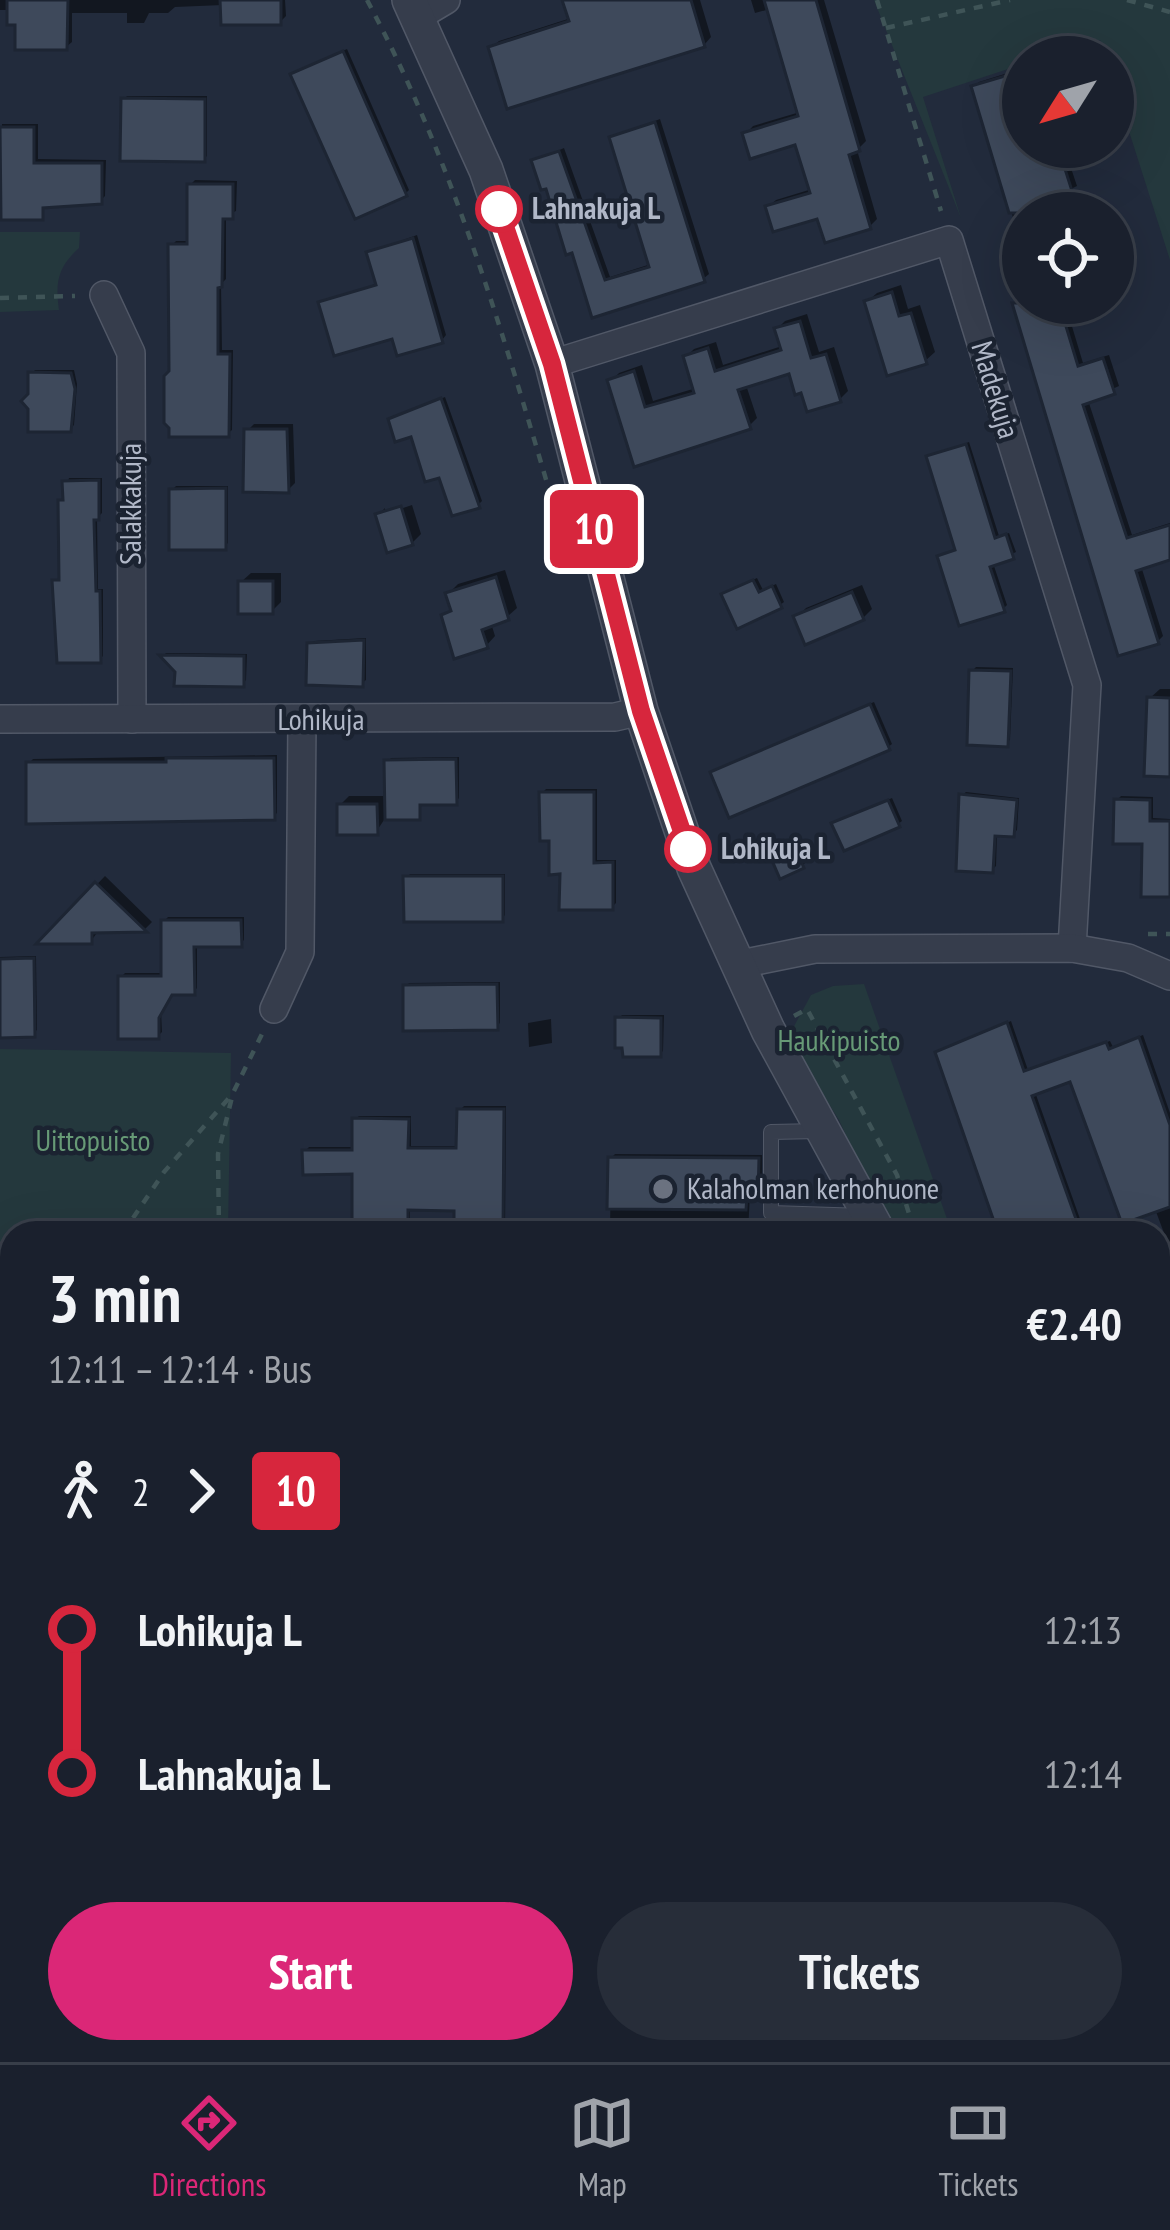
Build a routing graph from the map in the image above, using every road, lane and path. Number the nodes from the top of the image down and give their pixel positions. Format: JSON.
{"nodes":[{"id":1,"x":877,"y":0,"type":"edge"},
{"id":2,"x":1010,"y":0,"type":"edge"},
{"id":3,"x":1127,"y":0,"type":"edge"},
{"id":4,"x":425,"y":5,"type":"edge"},
{"id":5,"x":1170,"y":12,"type":"edge"},
{"id":6,"x":886,"y":28,"type":"junction"},
{"id":7,"x":949,"y":240,"type":"junction"},
{"id":8,"x":104,"y":295,"type":"joint"},
{"id":9,"x":0,"y":298,"type":"edge"},
{"id":10,"x":552,"y":364,"type":"junction"},
{"id":11,"x":641,"y":711,"type":"junction"},
{"id":12,"x":0,"y":719,"type":"edge"},
{"id":13,"x":132,"y":719,"type":"junction"},
{"id":14,"x":302,"y":721,"type":"junction"},
{"id":15,"x":1072,"y":948,"type":"junction"},
{"id":16,"x":736,"y":964,"type":"junction"},
{"id":17,"x":1170,"y":976,"type":"edge"},
{"id":18,"x":274,"y":1010,"type":"joint"},
{"id":19,"x":232,"y":1094,"type":"junction"},
{"id":20,"x":824,"y":1131,"type":"junction"},
{"id":21,"x":131,"y":1221,"type":"edge"},
{"id":22,"x":219,"y":1221,"type":"edge"},
{"id":23,"x":840,"y":1221,"type":"edge"},
{"id":24,"x":872,"y":1221,"type":"edge"}],
"edges":[{"from":1,"to":6,"type":"path"},
{"from":2,"to":6,"type":"path"},
{"from":3,"to":5,"type":"path"},
{"from":4,"to":10,"type":"street"},
{"from":6,"to":7,"type":"path"},
{"from":7,"to":10,"type":"street"},
{"from":7,"to":15,"type":"street","name":"Madekuja"},
{"from":8,"to":9,"type":"path"},
{"from":8,"to":13,"type":"street","name":"Salakkakuja"},
{"from":10,"to":11,"type":"street"},
{"from":11,"to":14,"type":"street","name":"Lohikuja"},
{"from":11,"to":16,"type":"street"},
{"from":12,"to":13,"type":"street","name":"Lohikuja"},
{"from":13,"to":14,"type":"street","name":"Lohikuja"},
{"from":14,"to":18,"type":"street"},
{"from":15,"to":16,"type":"street"},
{"from":15,"to":17,"type":"street"},
{"from":16,"to":20,"type":"street"},
{"from":18,"to":19,"type":"path"},
{"from":19,"to":21,"type":"path"},
{"from":19,"to":22,"type":"path"},
{"from":20,"to":23,"type":"lane"},
{"from":20,"to":24,"type":"street"}]}
